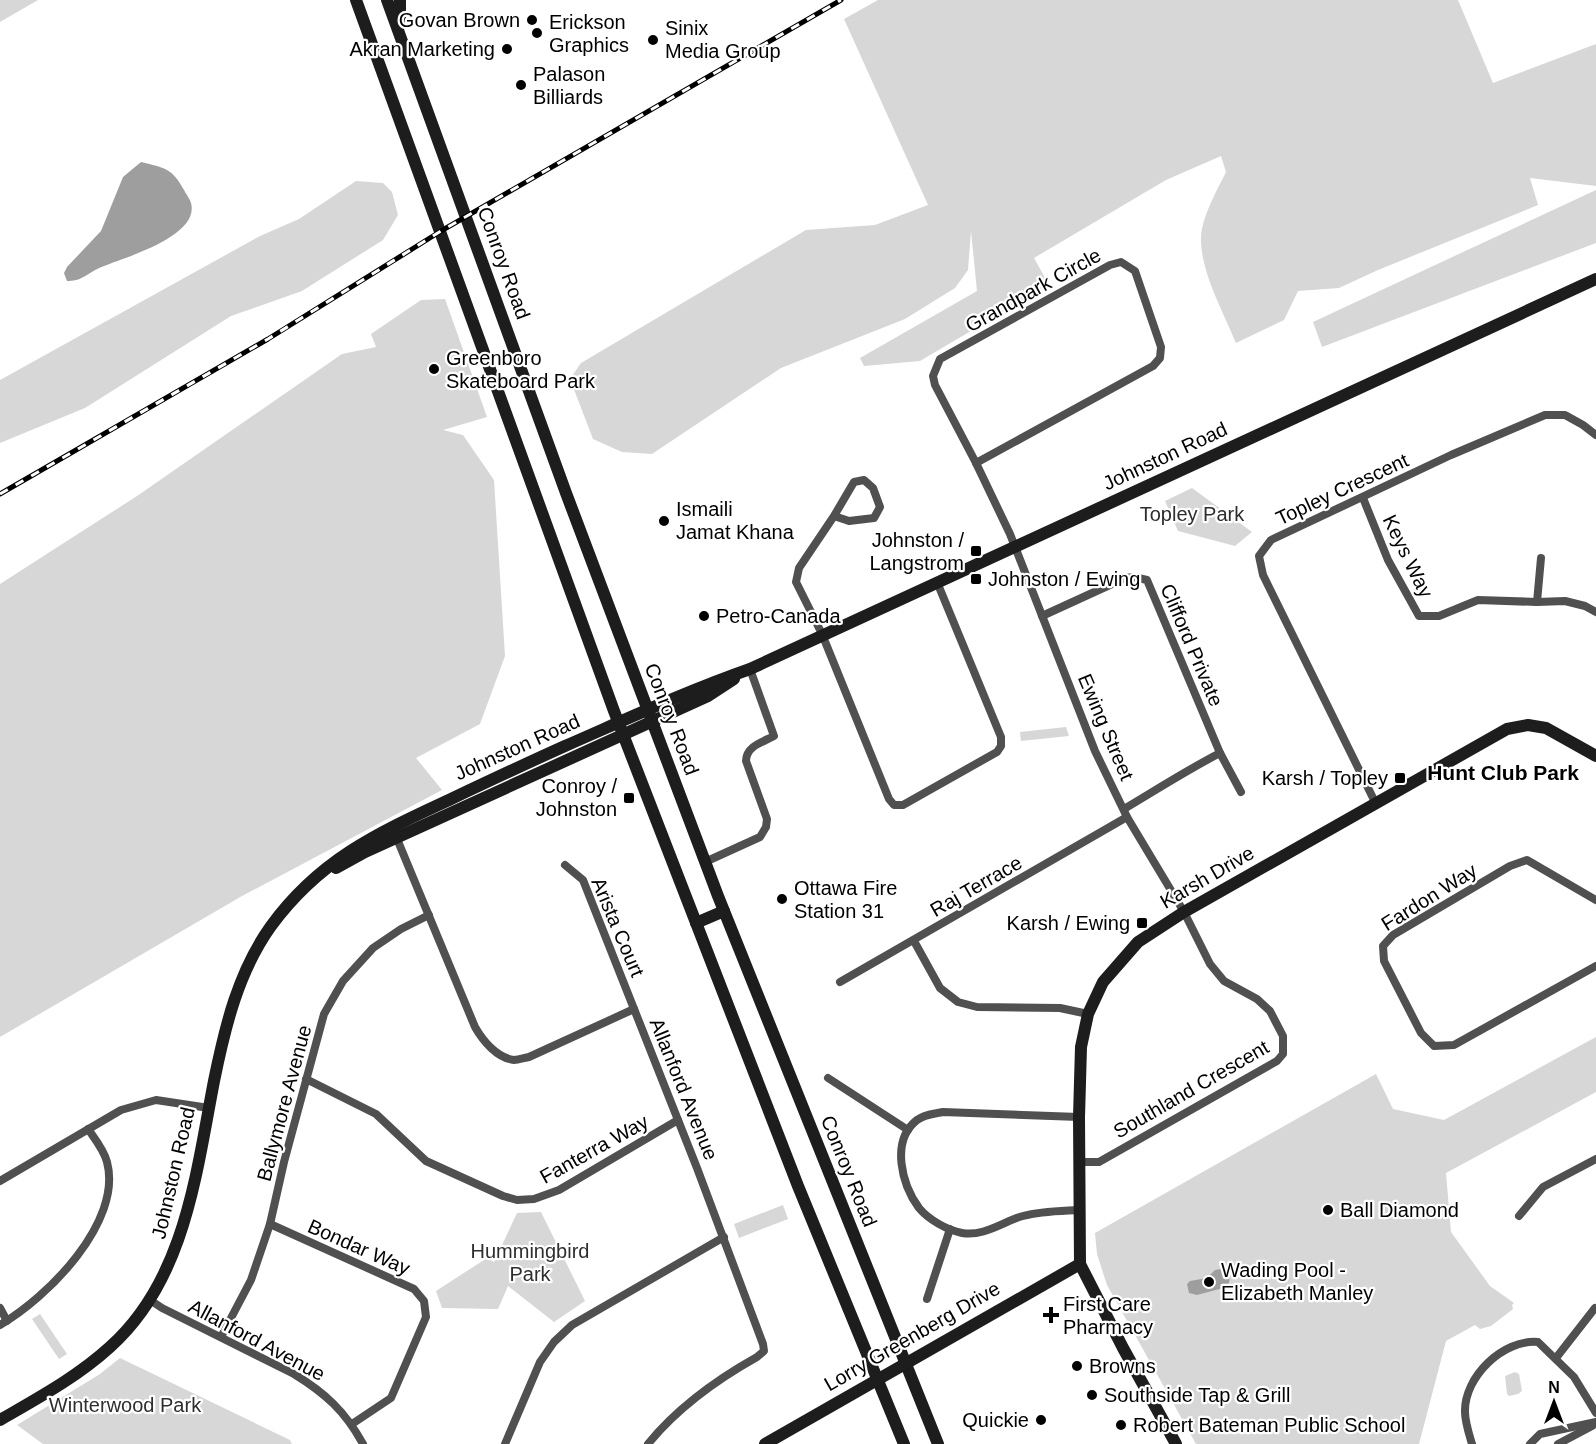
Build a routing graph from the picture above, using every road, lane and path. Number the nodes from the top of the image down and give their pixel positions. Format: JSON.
{"nodes":[{"id":1,"x":356,"y":0,"type":"edge"},
{"id":2,"x":387,"y":0,"type":"edge"},
{"id":3,"x":400,"y":0,"type":"edge"},
{"id":4,"x":400,"y":38,"type":"junction"},
{"id":5,"x":1596,"y":279,"type":"edge"},
{"id":6,"x":1596,"y":435,"type":"edge"},
{"id":7,"x":976,"y":464,"type":"junction"},
{"id":8,"x":1363,"y":498,"type":"junction"},
{"id":9,"x":834,"y":516,"type":"junction"},
{"id":10,"x":1015,"y":547,"type":"junction"},
{"id":11,"x":1541,"y":558,"type":"dead end"},
{"id":12,"x":937,"y":582,"type":"junction"},
{"id":13,"x":1537,"y":602,"type":"junction"},
{"id":14,"x":1596,"y":612,"type":"edge"},
{"id":15,"x":1042,"y":616,"type":"junction"},
{"id":16,"x":822,"y":634,"type":"junction"},
{"id":17,"x":750,"y":669,"type":"junction"},
{"id":18,"x":650,"y":716,"type":"junction"},
{"id":19,"x":621,"y":728,"type":"junction"},
{"id":20,"x":1220,"y":753,"type":"junction"},
{"id":21,"x":1596,"y":756,"type":"edge"},
{"id":22,"x":1241,"y":792,"type":"dead end"},
{"id":23,"x":1375,"y":802,"type":"junction"},
{"id":24,"x":1126,"y":813,"type":"junction"},
{"id":25,"x":391,"y":826,"type":"junction"},
{"id":26,"x":397,"y":839,"type":"junction"},
{"id":27,"x":705,"y":862,"type":"junction"},
{"id":28,"x":565,"y":865,"type":"dead end"},
{"id":29,"x":311,"y":883,"type":"junction"},
{"id":30,"x":1596,"y":900,"type":"edge"},
{"id":31,"x":724,"y":911,"type":"junction"},
{"id":32,"x":1184,"y":912,"type":"junction"},
{"id":33,"x":429,"y":915,"type":"junction"},
{"id":34,"x":696,"y":923,"type":"junction"},
{"id":35,"x":914,"y":941,"type":"junction"},
{"id":36,"x":1596,"y":966,"type":"edge"},
{"id":37,"x":840,"y":982,"type":"dead end"},
{"id":38,"x":634,"y":1009,"type":"junction"},
{"id":39,"x":1088,"y":1014,"type":"junction"},
{"id":40,"x":828,"y":1078,"type":"dead end"},
{"id":41,"x":306,"y":1079,"type":"junction"},
{"id":42,"x":209,"y":1107,"type":"junction"},
{"id":43,"x":1079,"y":1117,"type":"junction"},
{"id":44,"x":678,"y":1120,"type":"junction"},
{"id":45,"x":88,"y":1130,"type":"junction"},
{"id":46,"x":908,"y":1130,"type":"junction"},
{"id":47,"x":1596,"y":1160,"type":"edge"},
{"id":48,"x":1080,"y":1162,"type":"junction"},
{"id":49,"x":0,"y":1180,"type":"edge"},
{"id":50,"x":1078,"y":1210,"type":"junction"},
{"id":51,"x":1519,"y":1216,"type":"dead end"},
{"id":52,"x":270,"y":1224,"type":"junction"},
{"id":53,"x":950,"y":1229,"type":"junction"},
{"id":54,"x":724,"y":1238,"type":"junction"},
{"id":55,"x":1080,"y":1264,"type":"junction"},
{"id":56,"x":927,"y":1299,"type":"dead end"},
{"id":57,"x":150,"y":1300,"type":"junction"},
{"id":58,"x":0,"y":1308,"type":"edge"},
{"id":59,"x":1595,"y":1308,"type":"edge"},
{"id":60,"x":4,"y":1323,"type":"edge"},
{"id":61,"x":221,"y":1337,"type":"junction"},
{"id":62,"x":1556,"y":1358,"type":"junction"},
{"id":63,"x":906,"y":1364,"type":"junction"},
{"id":64,"x":878,"y":1380,"type":"junction"},
{"id":65,"x":1596,"y":1413,"type":"edge"},
{"id":66,"x":0,"y":1420,"type":"edge"},
{"id":67,"x":1596,"y":1423,"type":"edge"},
{"id":68,"x":352,"y":1424,"type":"junction"},
{"id":69,"x":363,"y":1444,"type":"edge"},
{"id":70,"x":505,"y":1444,"type":"edge"},
{"id":71,"x":648,"y":1444,"type":"edge"},
{"id":72,"x":765,"y":1444,"type":"edge"},
{"id":73,"x":904,"y":1444,"type":"edge"},
{"id":74,"x":938,"y":1444,"type":"edge"},
{"id":75,"x":1176,"y":1444,"type":"edge"},
{"id":76,"x":1472,"y":1444,"type":"edge"},
{"id":77,"x":1530,"y":1444,"type":"edge"},
{"id":78,"x":1558,"y":1444,"type":"edge"}],
"edges":[{"from":1,"to":19,"type":"street"},
{"from":2,"to":4,"type":"street","name":"Conroy Road"},
{"from":3,"to":4,"type":"street"},
{"from":4,"to":18,"type":"street","name":"Conroy Road"},
{"from":5,"to":10,"type":"street","name":"Johnston Road"},
{"from":6,"to":8,"type":"street","name":"Topley Crescent"},
{"from":7,"to":7,"type":"street","name":"Grandpark Circle"},
{"from":7,"to":10,"type":"street","name":"Grandpark Circle"},
{"from":8,"to":13,"type":"street","name":"Keys Way"},
{"from":8,"to":23,"type":"street","name":"Topley Crescent"},
{"from":9,"to":9,"type":"street"},
{"from":9,"to":16,"type":"street"},
{"from":10,"to":12,"type":"street","name":"Johnston Road"},
{"from":10,"to":15,"type":"street","name":"Ewing Street"},
{"from":11,"to":13,"type":"street"},
{"from":12,"to":16,"type":"street","name":"Johnston Road"},
{"from":12,"to":16,"type":"street"},
{"from":13,"to":14,"type":"street","name":"Keys Way"},
{"from":15,"to":20,"type":"street","name":"Clifford Private"},
{"from":15,"to":24,"type":"street","name":"Ewing Street"},
{"from":16,"to":17,"type":"street","name":"Johnston Road"},
{"from":17,"to":18,"type":"street","name":"Johnston Road"},
{"from":17,"to":27,"type":"street"},
{"from":18,"to":19,"type":"street","name":"Johnston Road"},
{"from":18,"to":27,"type":"street","name":"Conroy Road"},
{"from":19,"to":25,"type":"street","name":"Johnston Road"},
{"from":19,"to":26,"type":"street","name":"Johnston Road"},
{"from":19,"to":34,"type":"street"},
{"from":20,"to":22,"type":"street","name":"Clifford Private"},
{"from":20,"to":24,"type":"street","name":"Raj Terrace"},
{"from":21,"to":23,"type":"street","name":"Karsh Drive"},
{"from":23,"to":32,"type":"street","name":"Karsh Drive"},
{"from":24,"to":32,"type":"street","name":"Ewing Street"},
{"from":24,"to":35,"type":"street","name":"Raj Terrace"},
{"from":25,"to":26,"type":"street","name":"Allanford Avenue"},
{"from":25,"to":29,"type":"street","name":"Johnston Road"},
{"from":26,"to":29,"type":"street","name":"Johnston Road"},
{"from":26,"to":33,"type":"street","name":"Allanford Avenue"},
{"from":27,"to":31,"type":"street","name":"Conroy Road"},
{"from":28,"to":38,"type":"street","name":"Arista Court"},
{"from":29,"to":42,"type":"street","name":"Johnston Road"},
{"from":30,"to":36,"type":"street","name":"Fardon Way"},
{"from":31,"to":34,"type":"street"},
{"from":31,"to":63,"type":"street","name":"Conroy Road"},
{"from":32,"to":39,"type":"street","name":"Karsh Drive"},
{"from":32,"to":48,"type":"street","name":"Southland Crescent"},
{"from":33,"to":38,"type":"street","name":"Allanford Avenue"},
{"from":33,"to":41,"type":"street","name":"Ballymore Avenue"},
{"from":34,"to":64,"type":"street"},
{"from":35,"to":37,"type":"street","name":"Raj Terrace"},
{"from":35,"to":39,"type":"street"},
{"from":38,"to":44,"type":"street","name":"Allanford Avenue"},
{"from":39,"to":43,"type":"street","name":"Karsh Drive"},
{"from":40,"to":46,"type":"street"},
{"from":41,"to":44,"type":"street","name":"Fanterra Way"},
{"from":41,"to":52,"type":"street","name":"Ballymore Avenue"},
{"from":42,"to":45,"type":"street"},
{"from":42,"to":57,"type":"street","name":"Johnston Road"},
{"from":43,"to":46,"type":"street"},
{"from":43,"to":48,"type":"street","name":"Karsh Drive"},
{"from":44,"to":54,"type":"street","name":"Allanford Avenue"},
{"from":45,"to":49,"type":"street"},
{"from":45,"to":60,"type":"street"},
{"from":46,"to":53,"type":"street"},
{"from":47,"to":51,"type":"street"},
{"from":48,"to":50,"type":"street","name":"Karsh Drive"},
{"from":50,"to":53,"type":"street"},
{"from":50,"to":55,"type":"street","name":"Karsh Drive"},
{"from":52,"to":61,"type":"street","name":"Ballymore Avenue"},
{"from":52,"to":68,"type":"street","name":"Bondar Way"},
{"from":53,"to":56,"type":"street"},
{"from":54,"to":70,"type":"street"},
{"from":54,"to":71,"type":"street","name":"Allanford Avenue"},
{"from":55,"to":63,"type":"street","name":"Lorry Greenberg Drive"},
{"from":55,"to":75,"type":"street"},
{"from":57,"to":61,"type":"street","name":"Allanford Avenue"},
{"from":57,"to":66,"type":"street","name":"Johnston Road"},
{"from":58,"to":60,"type":"street"},
{"from":59,"to":62,"type":"street"},
{"from":61,"to":68,"type":"street","name":"Allanford Avenue"},
{"from":62,"to":65,"type":"street"},
{"from":62,"to":76,"type":"street"},
{"from":63,"to":64,"type":"street","name":"Lorry Greenberg Drive"},
{"from":63,"to":74,"type":"street","name":"Conroy Road"},
{"from":64,"to":72,"type":"street","name":"Lorry Greenberg Drive"},
{"from":64,"to":73,"type":"street"},
{"from":67,"to":77,"type":"street"},
{"from":67,"to":78,"type":"street"},
{"from":68,"to":69,"type":"street","name":"Allanford Avenue"}]}
